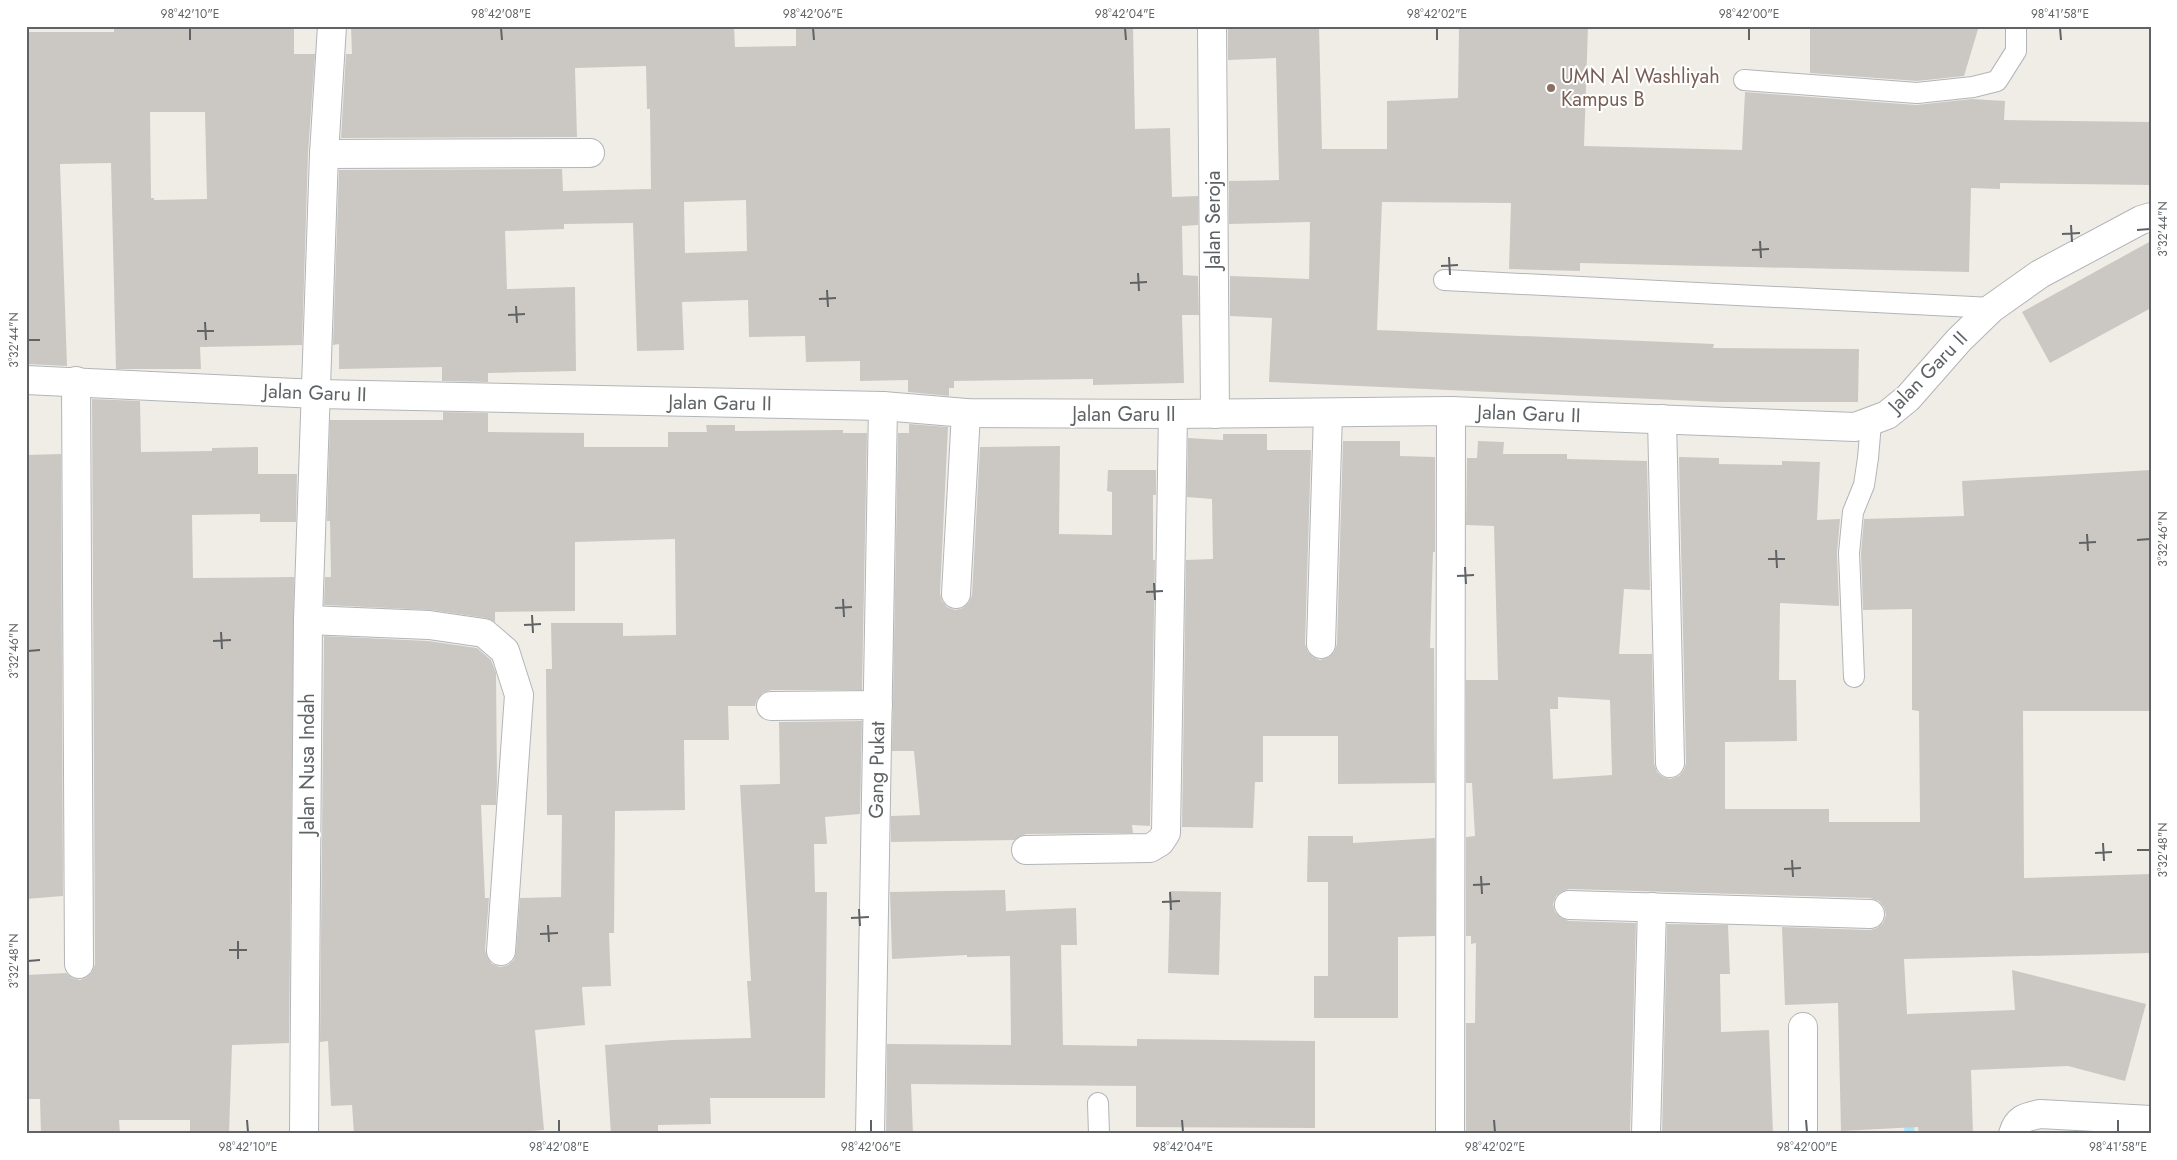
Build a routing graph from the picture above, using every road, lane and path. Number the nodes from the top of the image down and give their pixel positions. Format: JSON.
{"nodes":[{"id":1,"x":332,"y":26,"type":"edge"},
{"id":2,"x":1212,"y":26,"type":"edge"},
{"id":3,"x":2016,"y":26,"type":"edge"},
{"id":4,"x":1744,"y":80,"type":"dead end"},
{"id":5,"x":590,"y":153,"type":"dead end"},
{"id":6,"x":324,"y":154,"type":"junction"},
{"id":7,"x":2151,"y":217,"type":"edge"},
{"id":8,"x":1444,"y":280,"type":"dead end"},
{"id":9,"x":1992,"y":308,"type":"junction"},
{"id":10,"x":26,"y":380,"type":"edge"},
{"id":11,"x":76,"y":380,"type":"junction"},
{"id":12,"x":317,"y":394,"type":"junction"},
{"id":13,"x":883,"y":406,"type":"junction"},
{"id":14,"x":1451,"y":411,"type":"junction"},
{"id":15,"x":966,"y":413,"type":"junction"},
{"id":16,"x":1328,"y":413,"type":"junction"},
{"id":17,"x":1173,"y":414,"type":"junction"},
{"id":18,"x":1215,"y":414,"type":"junction"},
{"id":19,"x":1662,"y":419,"type":"junction"},
{"id":20,"x":1871,"y":423,"type":"junction"},
{"id":21,"x":956,"y":594,"type":"dead end"},
{"id":22,"x":308,"y":620,"type":"junction"},
{"id":23,"x":1321,"y":644,"type":"dead end"},
{"id":24,"x":1854,"y":677,"type":"dead end"},
{"id":25,"x":878,"y":705,"type":"junction"},
{"id":26,"x":771,"y":706,"type":"dead end"},
{"id":27,"x":1670,"y":763,"type":"dead end"},
{"id":28,"x":1026,"y":850,"type":"dead end"},
{"id":29,"x":1569,"y":905,"type":"dead end"},
{"id":30,"x":1652,"y":907,"type":"junction"},
{"id":31,"x":1870,"y":914,"type":"dead end"},
{"id":32,"x":501,"y":952,"type":"dead end"},
{"id":33,"x":79,"y":964,"type":"dead end"},
{"id":34,"x":1803,"y":1027,"type":"dead end"},
{"id":35,"x":1098,"y":1103,"type":"dead end"},
{"id":36,"x":2151,"y":1120,"type":"edge"},
{"id":37,"x":304,"y":1134,"type":"edge"},
{"id":38,"x":870,"y":1134,"type":"edge"},
{"id":39,"x":1100,"y":1134,"type":"edge"},
{"id":40,"x":1450,"y":1134,"type":"edge"},
{"id":41,"x":1646,"y":1134,"type":"edge"},
{"id":42,"x":1803,"y":1134,"type":"edge"},
{"id":43,"x":2013,"y":1134,"type":"edge"}],
"edges":[{"from":1,"to":6,"type":"street","name":"Jalan Nusa Indah"},
{"from":2,"to":18,"type":"street","name":"Jalan Seroja"},
{"from":3,"to":4,"type":"lane"},
{"from":5,"to":6,"type":"street"},
{"from":6,"to":12,"type":"street","name":"Jalan Nusa Indah"},
{"from":7,"to":9,"type":"street","name":"Jalan Garu II"},
{"from":8,"to":9,"type":"lane"},
{"from":9,"to":20,"type":"street","name":"Jalan Garu II"},
{"from":10,"to":11,"type":"street","name":"Jalan Garu II"},
{"from":11,"to":12,"type":"street","name":"Jalan Garu II"},
{"from":11,"to":33,"type":"street"},
{"from":12,"to":13,"type":"street","name":"Jalan Garu II"},
{"from":12,"to":22,"type":"street","name":"Jalan Nusa Indah"},
{"from":13,"to":15,"type":"street","name":"Jalan Garu II"},
{"from":13,"to":25,"type":"street","name":"Gang Pukat"},
{"from":14,"to":16,"type":"street","name":"Jalan Garu II"},
{"from":14,"to":19,"type":"street","name":"Jalan Garu II"},
{"from":14,"to":40,"type":"street"},
{"from":15,"to":17,"type":"street","name":"Jalan Garu II"},
{"from":15,"to":21,"type":"street"},
{"from":16,"to":18,"type":"street","name":"Jalan Garu II"},
{"from":16,"to":23,"type":"street"},
{"from":17,"to":18,"type":"street","name":"Jalan Garu II"},
{"from":17,"to":28,"type":"street"},
{"from":19,"to":20,"type":"street","name":"Jalan Garu II"},
{"from":19,"to":27,"type":"street"},
{"from":20,"to":24,"type":"lane"},
{"from":22,"to":32,"type":"street"},
{"from":22,"to":37,"type":"street","name":"Jalan Nusa Indah"},
{"from":25,"to":26,"type":"street"},
{"from":25,"to":38,"type":"street","name":"Gang Pukat"},
{"from":29,"to":30,"type":"street"},
{"from":30,"to":31,"type":"street"},
{"from":30,"to":41,"type":"street"},
{"from":34,"to":42,"type":"street"},
{"from":35,"to":39,"type":"lane"},
{"from":36,"to":43,"type":"street"}]}
